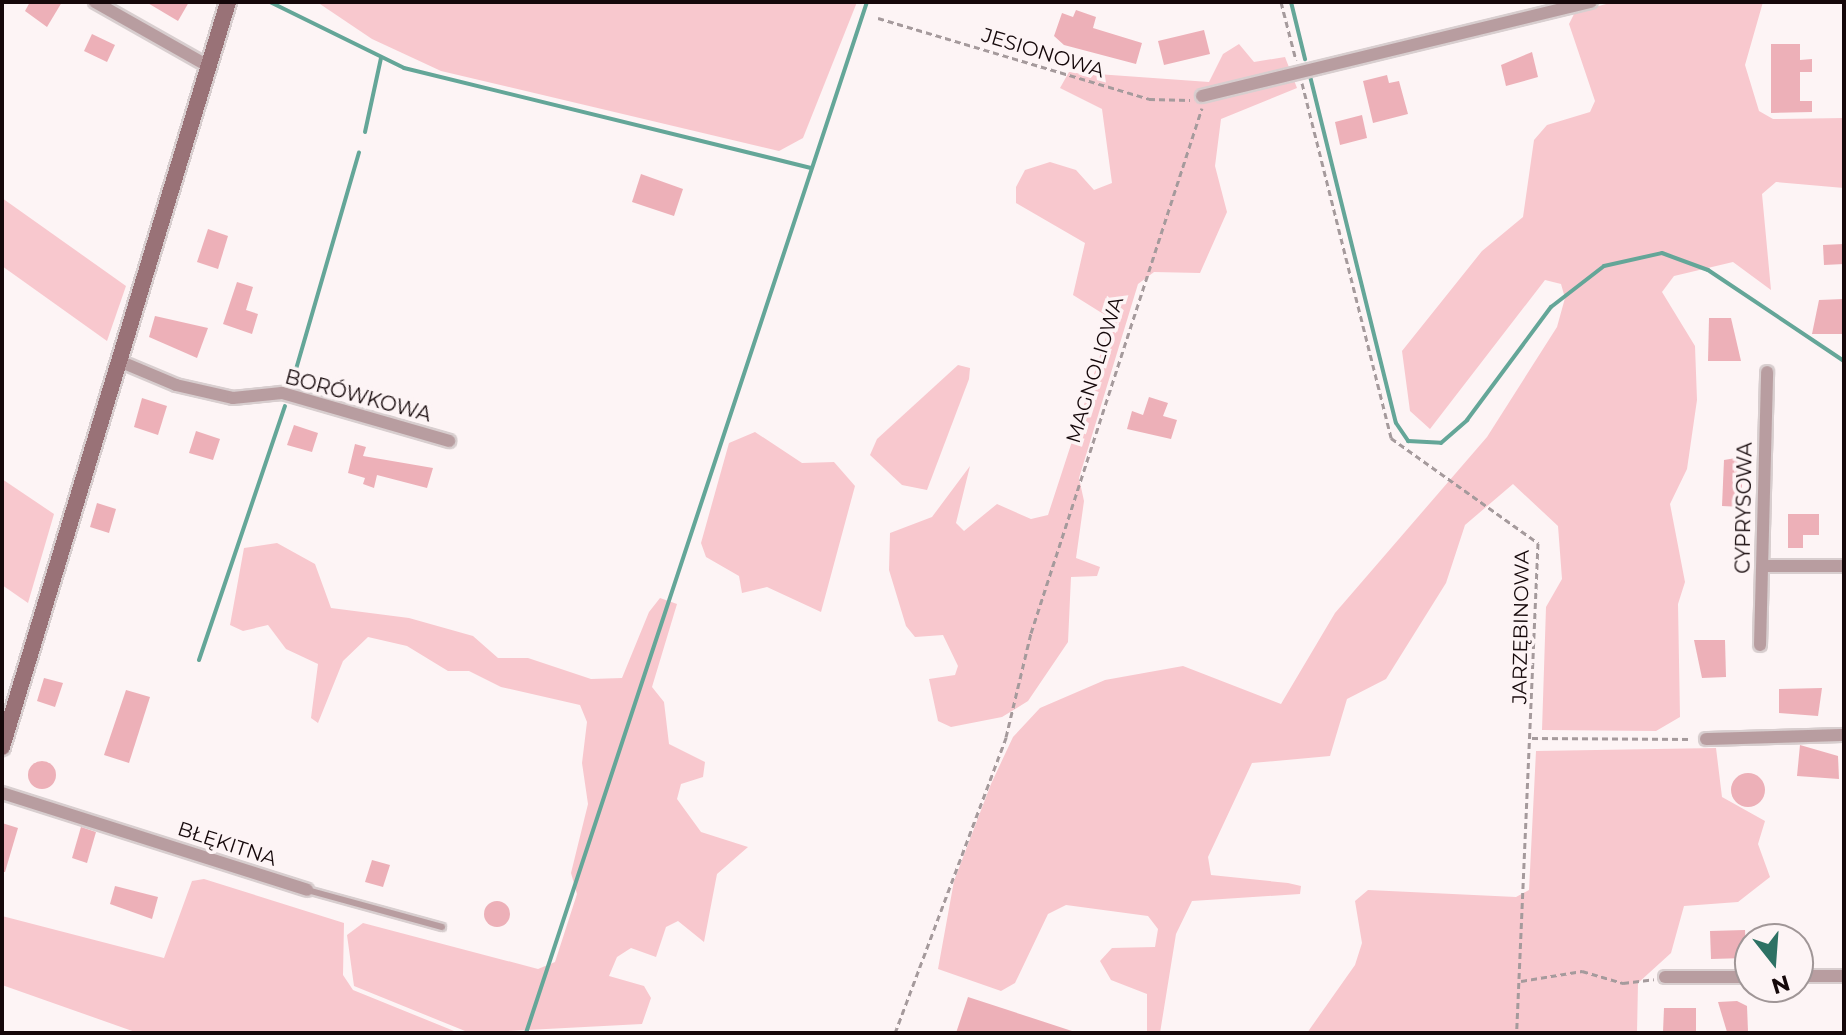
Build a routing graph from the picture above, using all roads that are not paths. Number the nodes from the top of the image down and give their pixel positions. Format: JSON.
{"nodes":[{"id":1,"x":95,"y":2,"type":"edge"},
{"id":2,"x":228,"y":2,"type":"edge"},
{"id":3,"x":1591,"y":2,"type":"edge"},
{"id":4,"x":208,"y":66,"type":"junction"},
{"id":5,"x":1202,"y":96,"type":"road end"},
{"id":6,"x":119,"y":361,"type":"junction"},
{"id":7,"x":1767,"y":372,"type":"dead end"},
{"id":8,"x":449,"y":441,"type":"dead end"},
{"id":9,"x":1763,"y":566,"type":"junction"},
{"id":10,"x":1844,"y":566,"type":"edge"},
{"id":11,"x":1760,"y":645,"type":"dead end"},
{"id":12,"x":1844,"y":735,"type":"edge"},
{"id":13,"x":1706,"y":739,"type":"road end"},
{"id":14,"x":2,"y":747,"type":"edge"},
{"id":15,"x":2,"y":793,"type":"edge"},
{"id":16,"x":307,"y":890,"type":"joint"},
{"id":17,"x":442,"y":927,"type":"dead end"},
{"id":18,"x":1814,"y":976,"type":"edge"},
{"id":19,"x":1844,"y":976,"type":"edge"},
{"id":20,"x":1665,"y":977,"type":"road end"},
{"id":21,"x":1734,"y":977,"type":"edge"}],
"edges":[{"from":1,"to":4,"type":"street"},
{"from":2,"to":4,"type":"street"},
{"from":3,"to":5,"type":"street"},
{"from":4,"to":6,"type":"street"},
{"from":6,"to":8,"type":"street","name":"BORÓWKOWA"},
{"from":6,"to":14,"type":"street"},
{"from":7,"to":9,"type":"street","name":"CYPRYSOWA"},
{"from":9,"to":10,"type":"street"},
{"from":9,"to":11,"type":"street","name":"CYPRYSOWA"},
{"from":12,"to":13,"type":"street"},
{"from":15,"to":16,"type":"street","name":"BŁĘKITNA"},
{"from":16,"to":17,"type":"lane","name":"BŁĘKITNA"},
{"from":18,"to":19,"type":"street"},
{"from":20,"to":21,"type":"street"}]}
